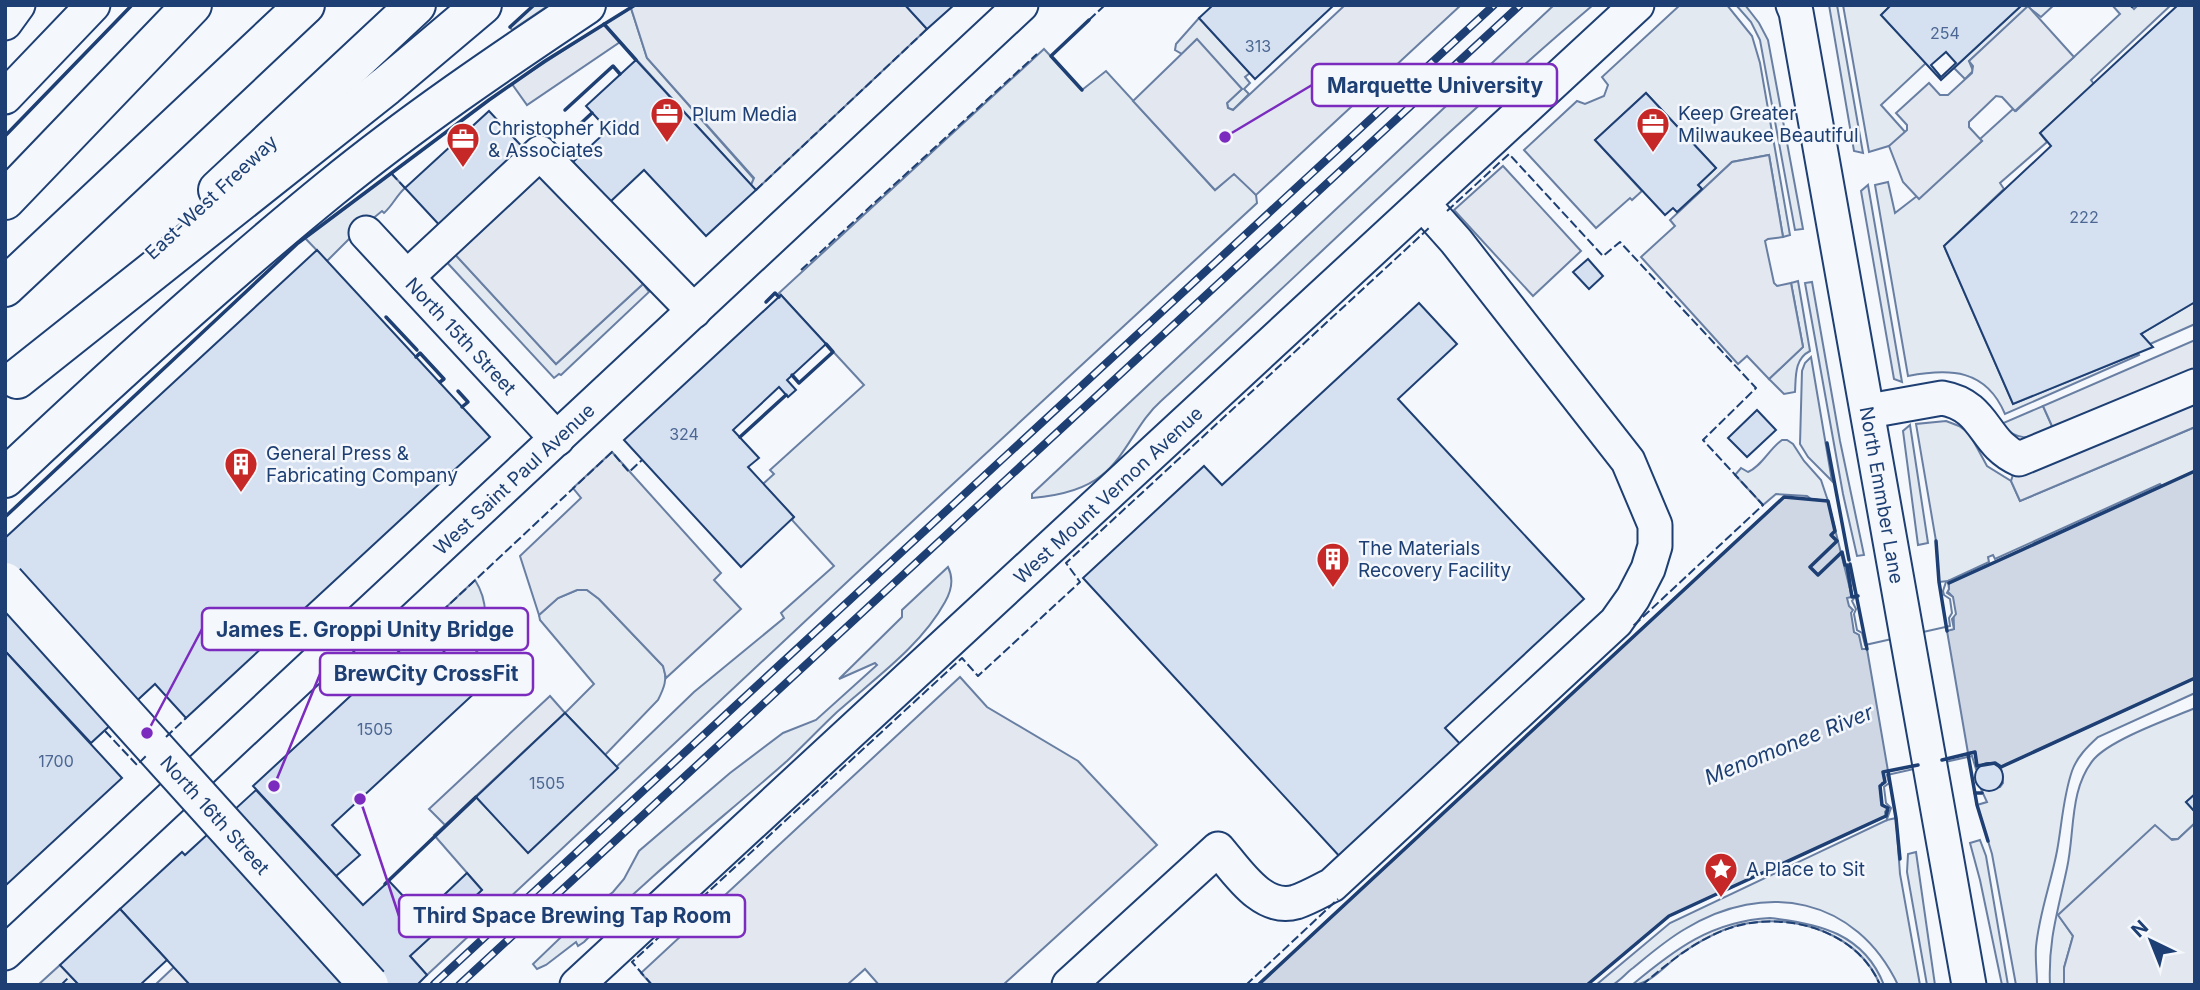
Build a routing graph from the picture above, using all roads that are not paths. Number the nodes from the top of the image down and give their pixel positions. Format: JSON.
{"nodes":[{"id":1,"x":18,"y":5,"type":"edge"},
{"id":2,"x":93,"y":5,"type":"edge"},
{"id":3,"x":192,"y":5,"type":"edge"},
{"id":4,"x":305,"y":5,"type":"edge"},
{"id":5,"x":416,"y":5,"type":"edge"},
{"id":6,"x":482,"y":5,"type":"edge"},
{"id":7,"x":586,"y":5,"type":"edge"},
{"id":8,"x":1021,"y":5,"type":"edge"},
{"id":9,"x":1637,"y":5,"type":"edge"},
{"id":10,"x":1793,"y":5,"type":"edge"},
{"id":11,"x":5,"y":17,"type":"edge"},
{"id":12,"x":5,"y":23,"type":"edge"},
{"id":13,"x":5,"y":97,"type":"edge"},
{"id":14,"x":5,"y":200,"type":"edge"},
{"id":15,"x":1423,"y":204,"type":"junction"},
{"id":16,"x":366,"y":233,"type":"dead end"},
{"id":17,"x":407,"y":277,"type":"junction"},
{"id":18,"x":5,"y":287,"type":"edge"},
{"id":19,"x":694,"y":311,"type":"junction"},
{"id":20,"x":11,"y":384,"type":"edge"},
{"id":21,"x":2195,"y":386,"type":"edge"},
{"id":22,"x":1868,"y":411,"type":"junction"},
{"id":23,"x":556,"y":439,"type":"junction"},
{"id":24,"x":5,"y":478,"type":"edge"},
{"id":25,"x":5,"y":582,"type":"edge"},
{"id":26,"x":5,"y":953,"type":"edge"},
{"id":27,"x":369,"y":985,"type":"edge"},
{"id":28,"x":578,"y":985,"type":"edge"},
{"id":29,"x":1069,"y":985,"type":"edge"},
{"id":30,"x":1969,"y":985,"type":"edge"}],
"edges":[{"from":1,"to":11,"type":"street"},
{"from":1,"to":12,"type":"street"},
{"from":2,"to":13,"type":"street"},
{"from":3,"to":14,"type":"main road"},
{"from":4,"to":18,"type":"main road"},
{"from":5,"to":20,"type":"main road","name":"East-West Freeway"},
{"from":6,"to":20,"type":"main road"},
{"from":7,"to":24,"type":"main road"},
{"from":8,"to":19,"type":"street","name":"West Saint Paul Avenue"},
{"from":9,"to":15,"type":"street","name":"West Mount Vernon Avenue"},
{"from":10,"to":22,"type":"street","name":"North Emmber Lane"},
{"from":15,"to":28,"type":"street","name":"West Mount Vernon Avenue"},
{"from":15,"to":29,"type":"street"},
{"from":16,"to":17,"type":"street","name":"North 15th Street"},
{"from":17,"to":19,"type":"street"},
{"from":17,"to":23,"type":"street","name":"North 15th Street"},
{"from":19,"to":23,"type":"street","name":"West Saint Paul Avenue"},
{"from":21,"to":22,"type":"street"},
{"from":22,"to":30,"type":"street","name":"North Emmber Lane"},
{"from":23,"to":26,"type":"street","name":"West Saint Paul Avenue"},
{"from":25,"to":27,"type":"main road","name":"North 16th Street","bridge":true}]}
